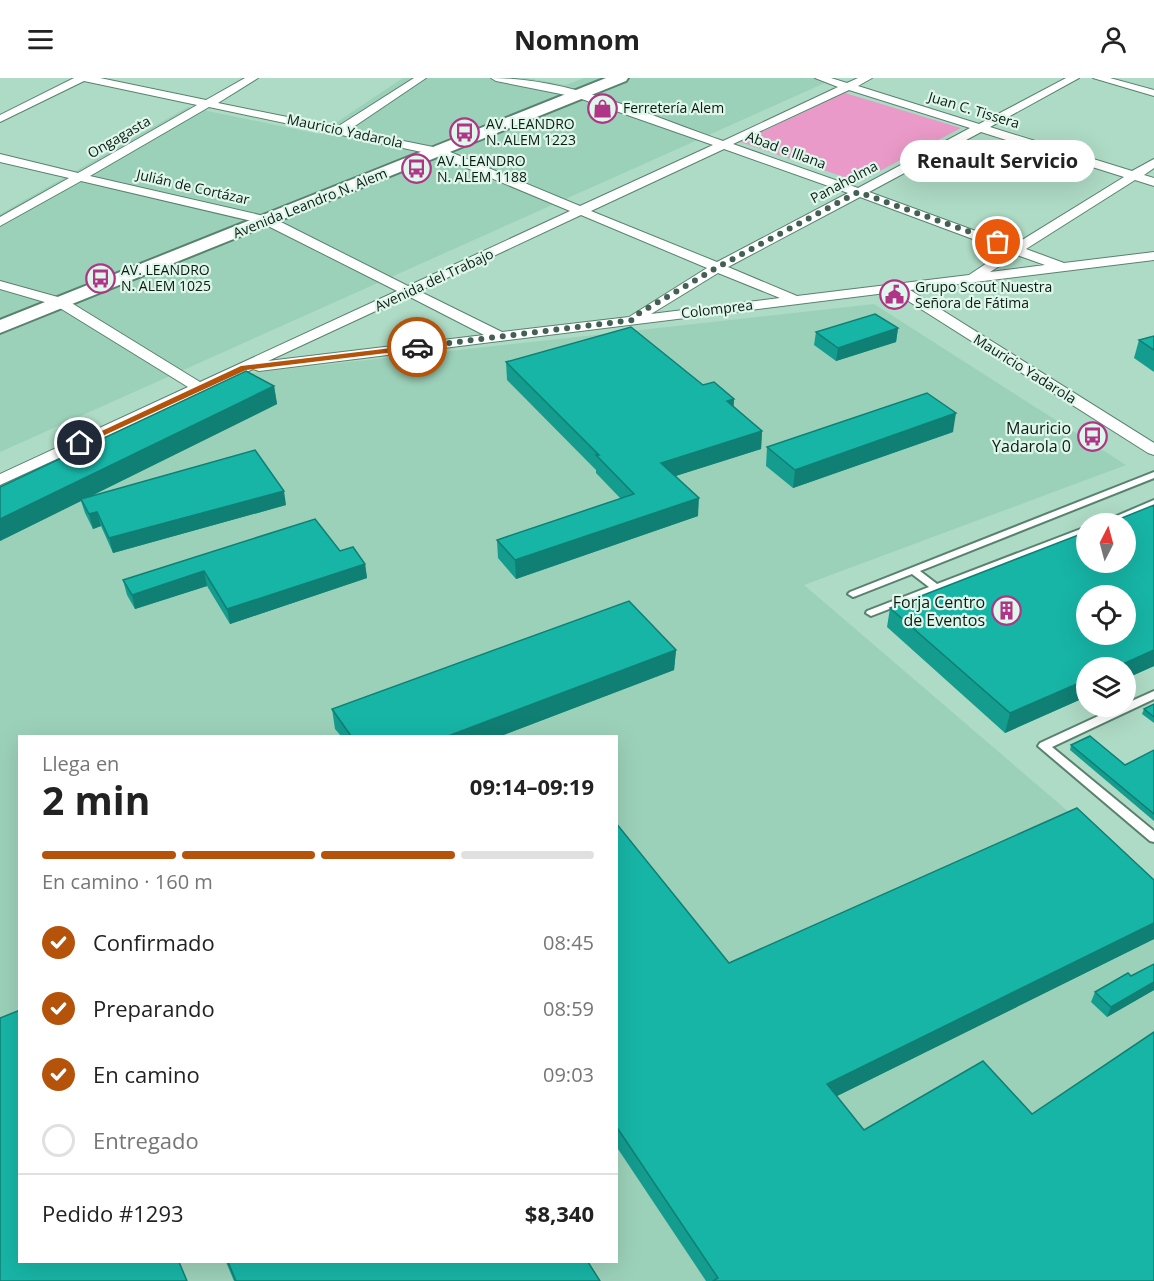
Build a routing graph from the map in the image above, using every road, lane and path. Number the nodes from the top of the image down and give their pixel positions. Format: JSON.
{"nodes":[{"id":1,"x":83,"y":78,"type":"edge"},
{"id":2,"x":253,"y":78,"type":"edge"},
{"id":3,"x":421,"y":78,"type":"edge"},
{"id":4,"x":496,"y":78,"type":"edge"},
{"id":5,"x":620,"y":78,"type":"edge"},
{"id":6,"x":820,"y":78,"type":"edge"},
{"id":7,"x":867,"y":78,"type":"edge"},
{"id":8,"x":1074,"y":78,"type":"edge"},
{"id":9,"x":1098,"y":78,"type":"edge"},
{"id":10,"x":848,"y":87,"type":"junction"},
{"id":11,"x":1154,"y":93,"type":"edge"},
{"id":12,"x":579,"y":94,"type":"junction"},
{"id":13,"x":209,"y":103,"type":"junction"},
{"id":14,"x":0,"y":119,"type":"edge"},
{"id":15,"x":980,"y":128,"type":"junction"},
{"id":16,"x":341,"y":130,"type":"junction"},
{"id":17,"x":725,"y":144,"type":"junction"},
{"id":18,"x":439,"y":152,"type":"junction"},
{"id":19,"x":0,"y":158,"type":"edge"},
{"id":20,"x":1154,"y":163,"type":"edge"},
{"id":21,"x":80,"y":176,"type":"junction"},
{"id":22,"x":1134,"y":176,"type":"junction"},
{"id":23,"x":1154,"y":182,"type":"edge"},
{"id":24,"x":858,"y":192,"type":"junction"},
{"id":25,"x":581,"y":211,"type":"junction"},
{"id":26,"x":268,"y":221,"type":"junction"},
{"id":27,"x":0,"y":222,"type":"edge"},
{"id":28,"x":1017,"y":249,"type":"junction"},
{"id":29,"x":1154,"y":256,"type":"edge"},
{"id":30,"x":1061,"y":267,"type":"junction"},
{"id":31,"x":716,"y":268,"type":"junction"},
{"id":32,"x":971,"y":278,"type":"junction"},
{"id":33,"x":0,"y":285,"type":"edge"},
{"id":34,"x":897,"y":288,"type":"junction"},
{"id":35,"x":411,"y":290,"type":"junction"},
{"id":36,"x":795,"y":300,"type":"junction"},
{"id":37,"x":60,"y":302,"type":"junction"},
{"id":38,"x":633,"y":320,"type":"junction"},
{"id":39,"x":0,"y":327,"type":"edge"},
{"id":40,"x":498,"y":336,"type":"junction"},
{"id":41,"x":244,"y":368,"type":"junction"},
{"id":42,"x":200,"y":388,"type":"junction"},
{"id":43,"x":1154,"y":450,"type":"edge"},
{"id":44,"x":1154,"y":476,"type":"edge"},
{"id":45,"x":0,"y":480,"type":"edge"},
{"id":46,"x":1154,"y":503,"type":"edge"},
{"id":47,"x":1129,"y":513,"type":"edge"},
{"id":48,"x":1076,"y":534,"type":"edge"},
{"id":49,"x":913,"y":570,"type":"junction"},
{"id":50,"x":936,"y":588,"type":"junction"},
{"id":51,"x":854,"y":594,"type":"dead end"},
{"id":52,"x":871,"y":613,"type":"dead end"},
{"id":53,"x":1154,"y":695,"type":"edge"},
{"id":54,"x":1154,"y":838,"type":"edge"}],
"edges":[{"from":1,"to":13,"type":"street","name":"Mauricio Yadarola"},
{"from":1,"to":14,"type":"street"},
{"from":2,"to":13,"type":"street","name":"Ongagasta"},
{"from":3,"to":16,"type":"street"},
{"from":4,"to":12,"type":"street","name":"Abad e Illana"},
{"from":5,"to":12,"type":"main road","name":"Avenida Leandro N. Alem"},
{"from":6,"to":10,"type":"street","name":"Juan C. Tissera"},
{"from":7,"to":10,"type":"street","name":"Avenida del Trabajo"},
{"from":8,"to":15,"type":"street","name":"Panaholma"},
{"from":9,"to":11,"type":"street"},
{"from":10,"to":15,"type":"street","name":"Juan C. Tissera"},
{"from":10,"to":17,"type":"street","name":"Avenida del Trabajo"},
{"from":12,"to":17,"type":"street","name":"Abad e Illana"},
{"from":12,"to":18,"type":"main road","name":"Avenida Leandro N. Alem"},
{"from":13,"to":16,"type":"street","name":"Mauricio Yadarola"},
{"from":13,"to":21,"type":"street","name":"Ongagasta"},
{"from":15,"to":22,"type":"street","name":"Juan C. Tissera"},
{"from":15,"to":24,"type":"street","name":"Panaholma"},
{"from":16,"to":18,"type":"street","name":"Mauricio Yadarola"},
{"from":17,"to":24,"type":"street","name":"Abad e Illana"},
{"from":17,"to":25,"type":"street","name":"Avenida del Trabajo"},
{"from":18,"to":25,"type":"street","name":"Mauricio Yadarola"},
{"from":18,"to":26,"type":"main road","name":"Avenida Leandro N. Alem"},
{"from":19,"to":21,"type":"street","name":"Julián de Cortázar"},
{"from":20,"to":22,"type":"street"},
{"from":21,"to":26,"type":"street","name":"Julián de Cortázar"},
{"from":21,"to":27,"type":"street","name":"Ongagasta"},
{"from":22,"to":23,"type":"street","name":"Juan C. Tissera"},
{"from":22,"to":28,"type":"street"},
{"from":24,"to":28,"type":"street","name":"Abad e Illana"},
{"from":24,"to":31,"type":"street","name":"Panaholma"},
{"from":25,"to":31,"type":"street","name":"Mauricio Yadarola"},
{"from":25,"to":35,"type":"street","name":"Avenida del Trabajo"},
{"from":26,"to":35,"type":"street","name":"Julián de Cortázar"},
{"from":26,"to":37,"type":"main road","name":"Avenida Leandro N. Alem"},
{"from":28,"to":30,"type":"street","name":"Abad e Illana"},
{"from":28,"to":32,"type":"street"},
{"from":29,"to":30,"type":"street","name":"Colomprea"},
{"from":30,"to":32,"type":"street","name":"Colomprea"},
{"from":31,"to":36,"type":"street","name":"Mauricio Yadarola"},
{"from":31,"to":38,"type":"street","name":"Panaholma"},
{"from":32,"to":34,"type":"street","name":"Colomprea"},
{"from":33,"to":37,"type":"street"},
{"from":34,"to":36,"type":"street","name":"Colomprea"},
{"from":34,"to":43,"type":"street","name":"Mauricio Yadarola"},
{"from":35,"to":40,"type":"street","name":"Julián de Cortázar"},
{"from":35,"to":41,"type":"street","name":"Avenida del Trabajo"},
{"from":36,"to":38,"type":"street","name":"Colomprea"},
{"from":37,"to":39,"type":"main road","name":"Avenida Leandro N. Alem"},
{"from":37,"to":42,"type":"street"},
{"from":38,"to":40,"type":"street","name":"Colomprea"},
{"from":40,"to":41,"type":"street","name":"Colomprea"},
{"from":41,"to":42,"type":"street","name":"Avenida del Trabajo"},
{"from":42,"to":45,"type":"street","name":"Avenida del Trabajo"},
{"from":44,"to":49,"type":"lane"},
{"from":46,"to":47,"type":"lane"},
{"from":48,"to":50,"type":"lane"},
{"from":49,"to":50,"type":"lane"},
{"from":49,"to":51,"type":"lane"},
{"from":50,"to":52,"type":"lane"},
{"from":53,"to":54,"type":"lane"}]}
